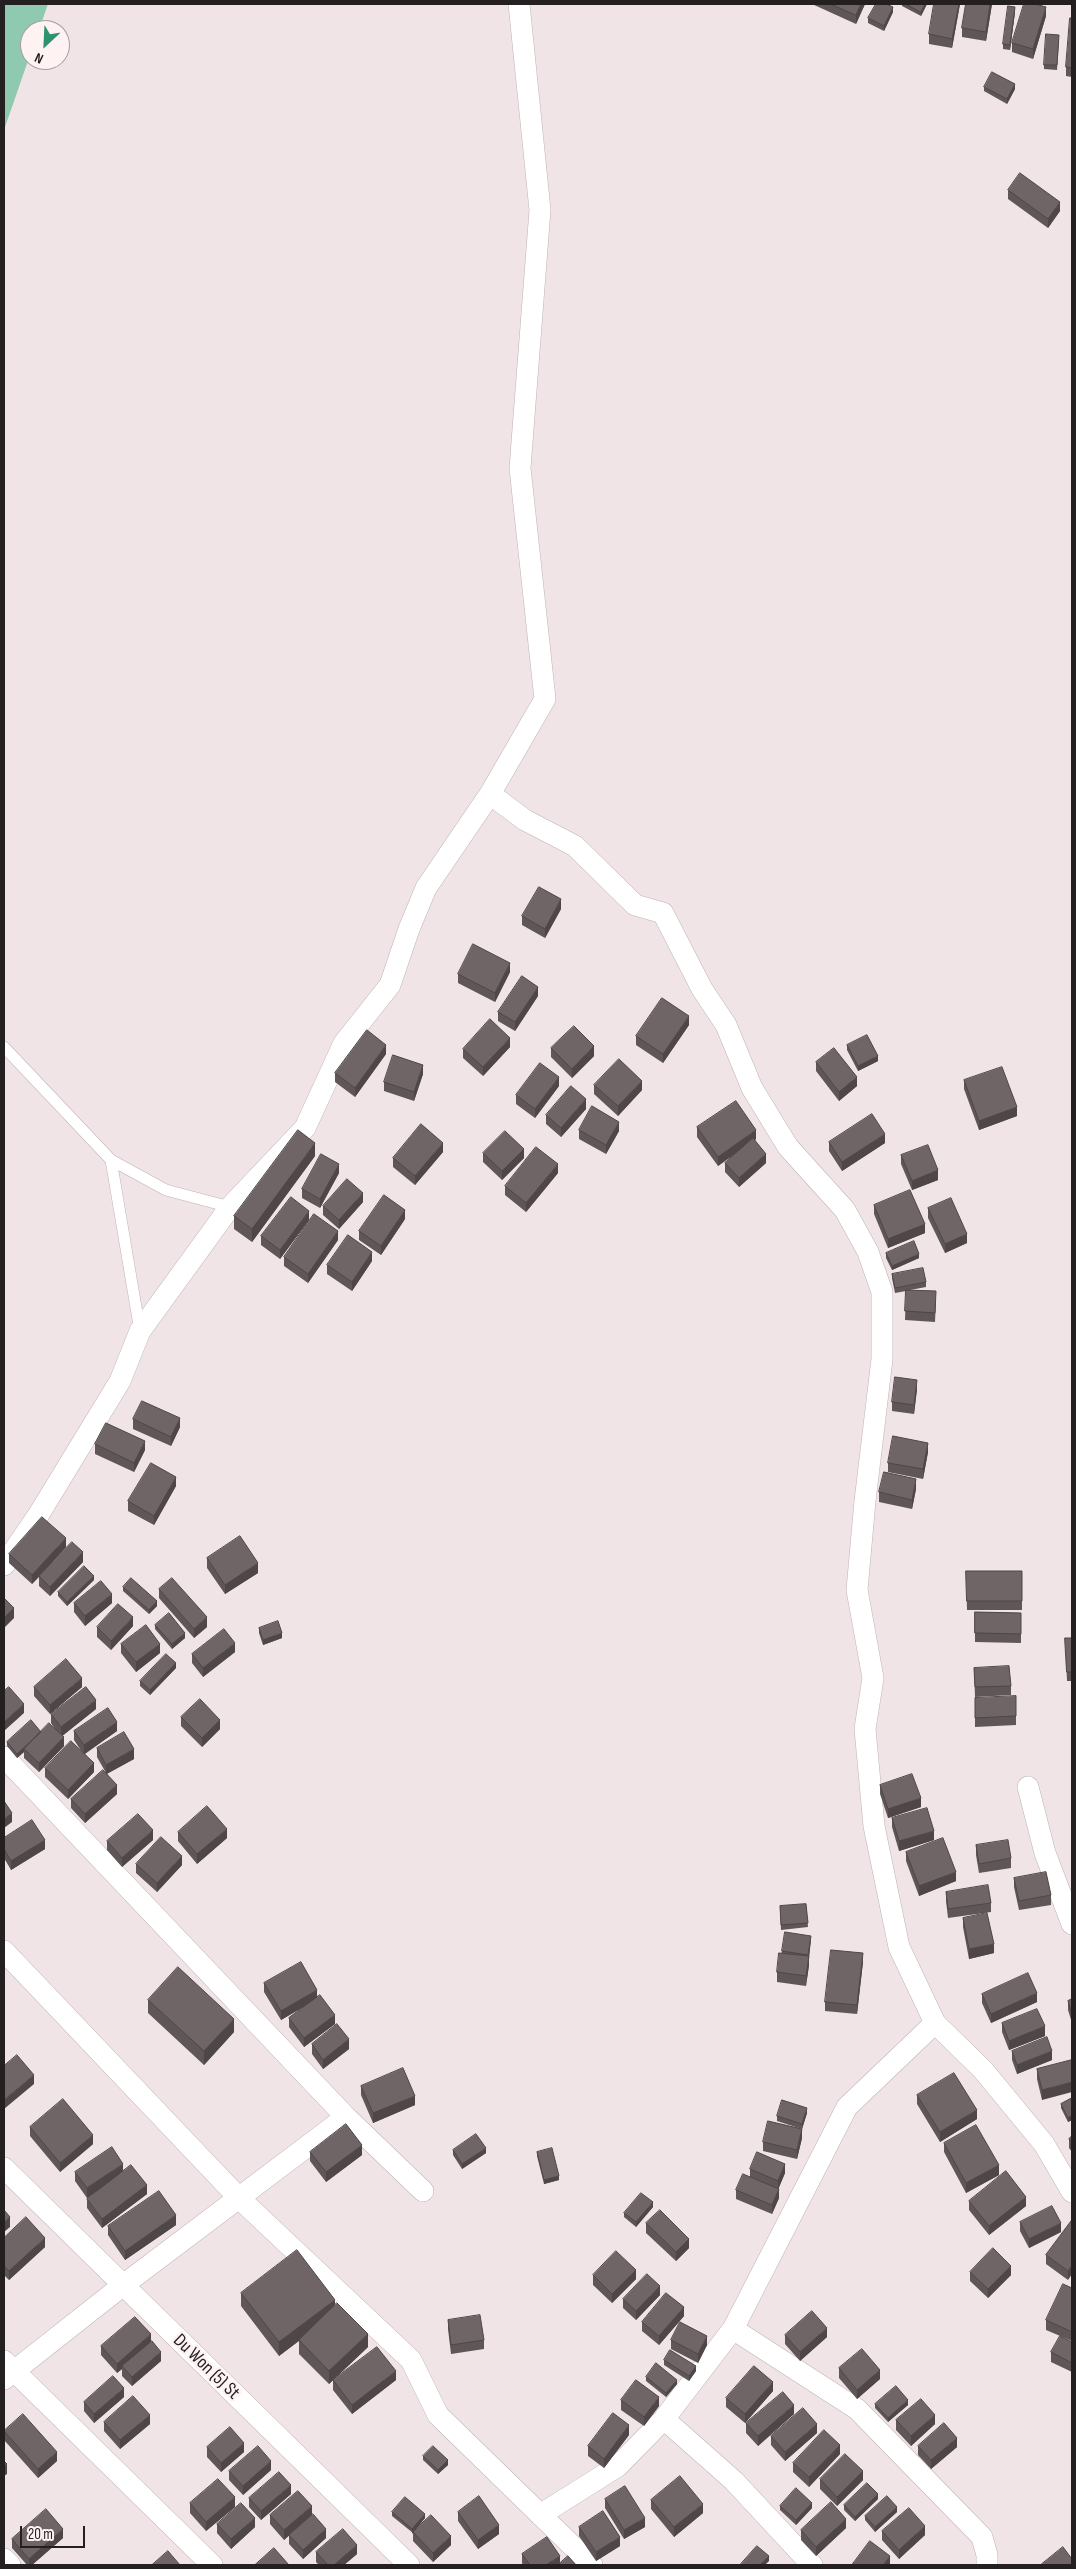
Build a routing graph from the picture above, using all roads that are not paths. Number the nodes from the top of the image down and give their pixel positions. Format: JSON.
{"nodes":[{"id":1,"x":519,"y":4,"type":"edge"},
{"id":2,"x":490,"y":794,"type":"junction"},
{"id":3,"x":4,"y":1048,"type":"edge"},
{"id":4,"x":111,"y":1160,"type":"junction"},
{"id":5,"x":230,"y":1207,"type":"junction"},
{"id":6,"x":140,"y":1331,"type":"junction"},
{"id":7,"x":4,"y":1566,"type":"edge"},
{"id":8,"x":4,"y":1757,"type":"edge"},
{"id":9,"x":1028,"y":1787,"type":"dead end"},
{"id":10,"x":1072,"y":1924,"type":"edge"},
{"id":11,"x":4,"y":1951,"type":"edge"},
{"id":12,"x":935,"y":2023,"type":"junction"},
{"id":13,"x":346,"y":2117,"type":"junction"},
{"id":14,"x":4,"y":2168,"type":"edge"},
{"id":15,"x":423,"y":2191,"type":"dead end"},
{"id":16,"x":1072,"y":2192,"type":"edge"},
{"id":17,"x":239,"y":2198,"type":"junction"},
{"id":18,"x":122,"y":2286,"type":"junction"},
{"id":19,"x":734,"y":2328,"type":"junction"},
{"id":20,"x":7,"y":2370,"type":"edge"},
{"id":21,"x":664,"y":2419,"type":"junction"},
{"id":22,"x":540,"y":2515,"type":"junction"},
{"id":23,"x":4,"y":2558,"type":"edge"},
{"id":24,"x":10,"y":2565,"type":"edge"},
{"id":25,"x":212,"y":2565,"type":"edge"},
{"id":26,"x":409,"y":2565,"type":"edge"},
{"id":27,"x":592,"y":2565,"type":"edge"},
{"id":28,"x":812,"y":2565,"type":"edge"},
{"id":29,"x":987,"y":2565,"type":"edge"}],
"edges":[{"from":1,"to":2,"type":"street"},
{"from":2,"to":5,"type":"street"},
{"from":2,"to":12,"type":"street"},
{"from":3,"to":4,"type":"lane"},
{"from":4,"to":5,"type":"lane"},
{"from":4,"to":6,"type":"lane"},
{"from":5,"to":6,"type":"street"},
{"from":6,"to":7,"type":"street"},
{"from":8,"to":13,"type":"street"},
{"from":9,"to":10,"type":"street"},
{"from":11,"to":17,"type":"street"},
{"from":12,"to":16,"type":"street"},
{"from":12,"to":19,"type":"street"},
{"from":13,"to":15,"type":"street"},
{"from":13,"to":17,"type":"street"},
{"from":14,"to":18,"type":"street","name":"Du Won (5) St"},
{"from":17,"to":18,"type":"street"},
{"from":17,"to":22,"type":"street"},
{"from":18,"to":20,"type":"street"},
{"from":18,"to":26,"type":"street","name":"Du Won (5) St"},
{"from":19,"to":21,"type":"street"},
{"from":19,"to":29,"type":"street"},
{"from":20,"to":25,"type":"street"},
{"from":21,"to":22,"type":"street"},
{"from":21,"to":28,"type":"street"},
{"from":22,"to":27,"type":"street"},
{"from":23,"to":24,"type":"street"}]}
